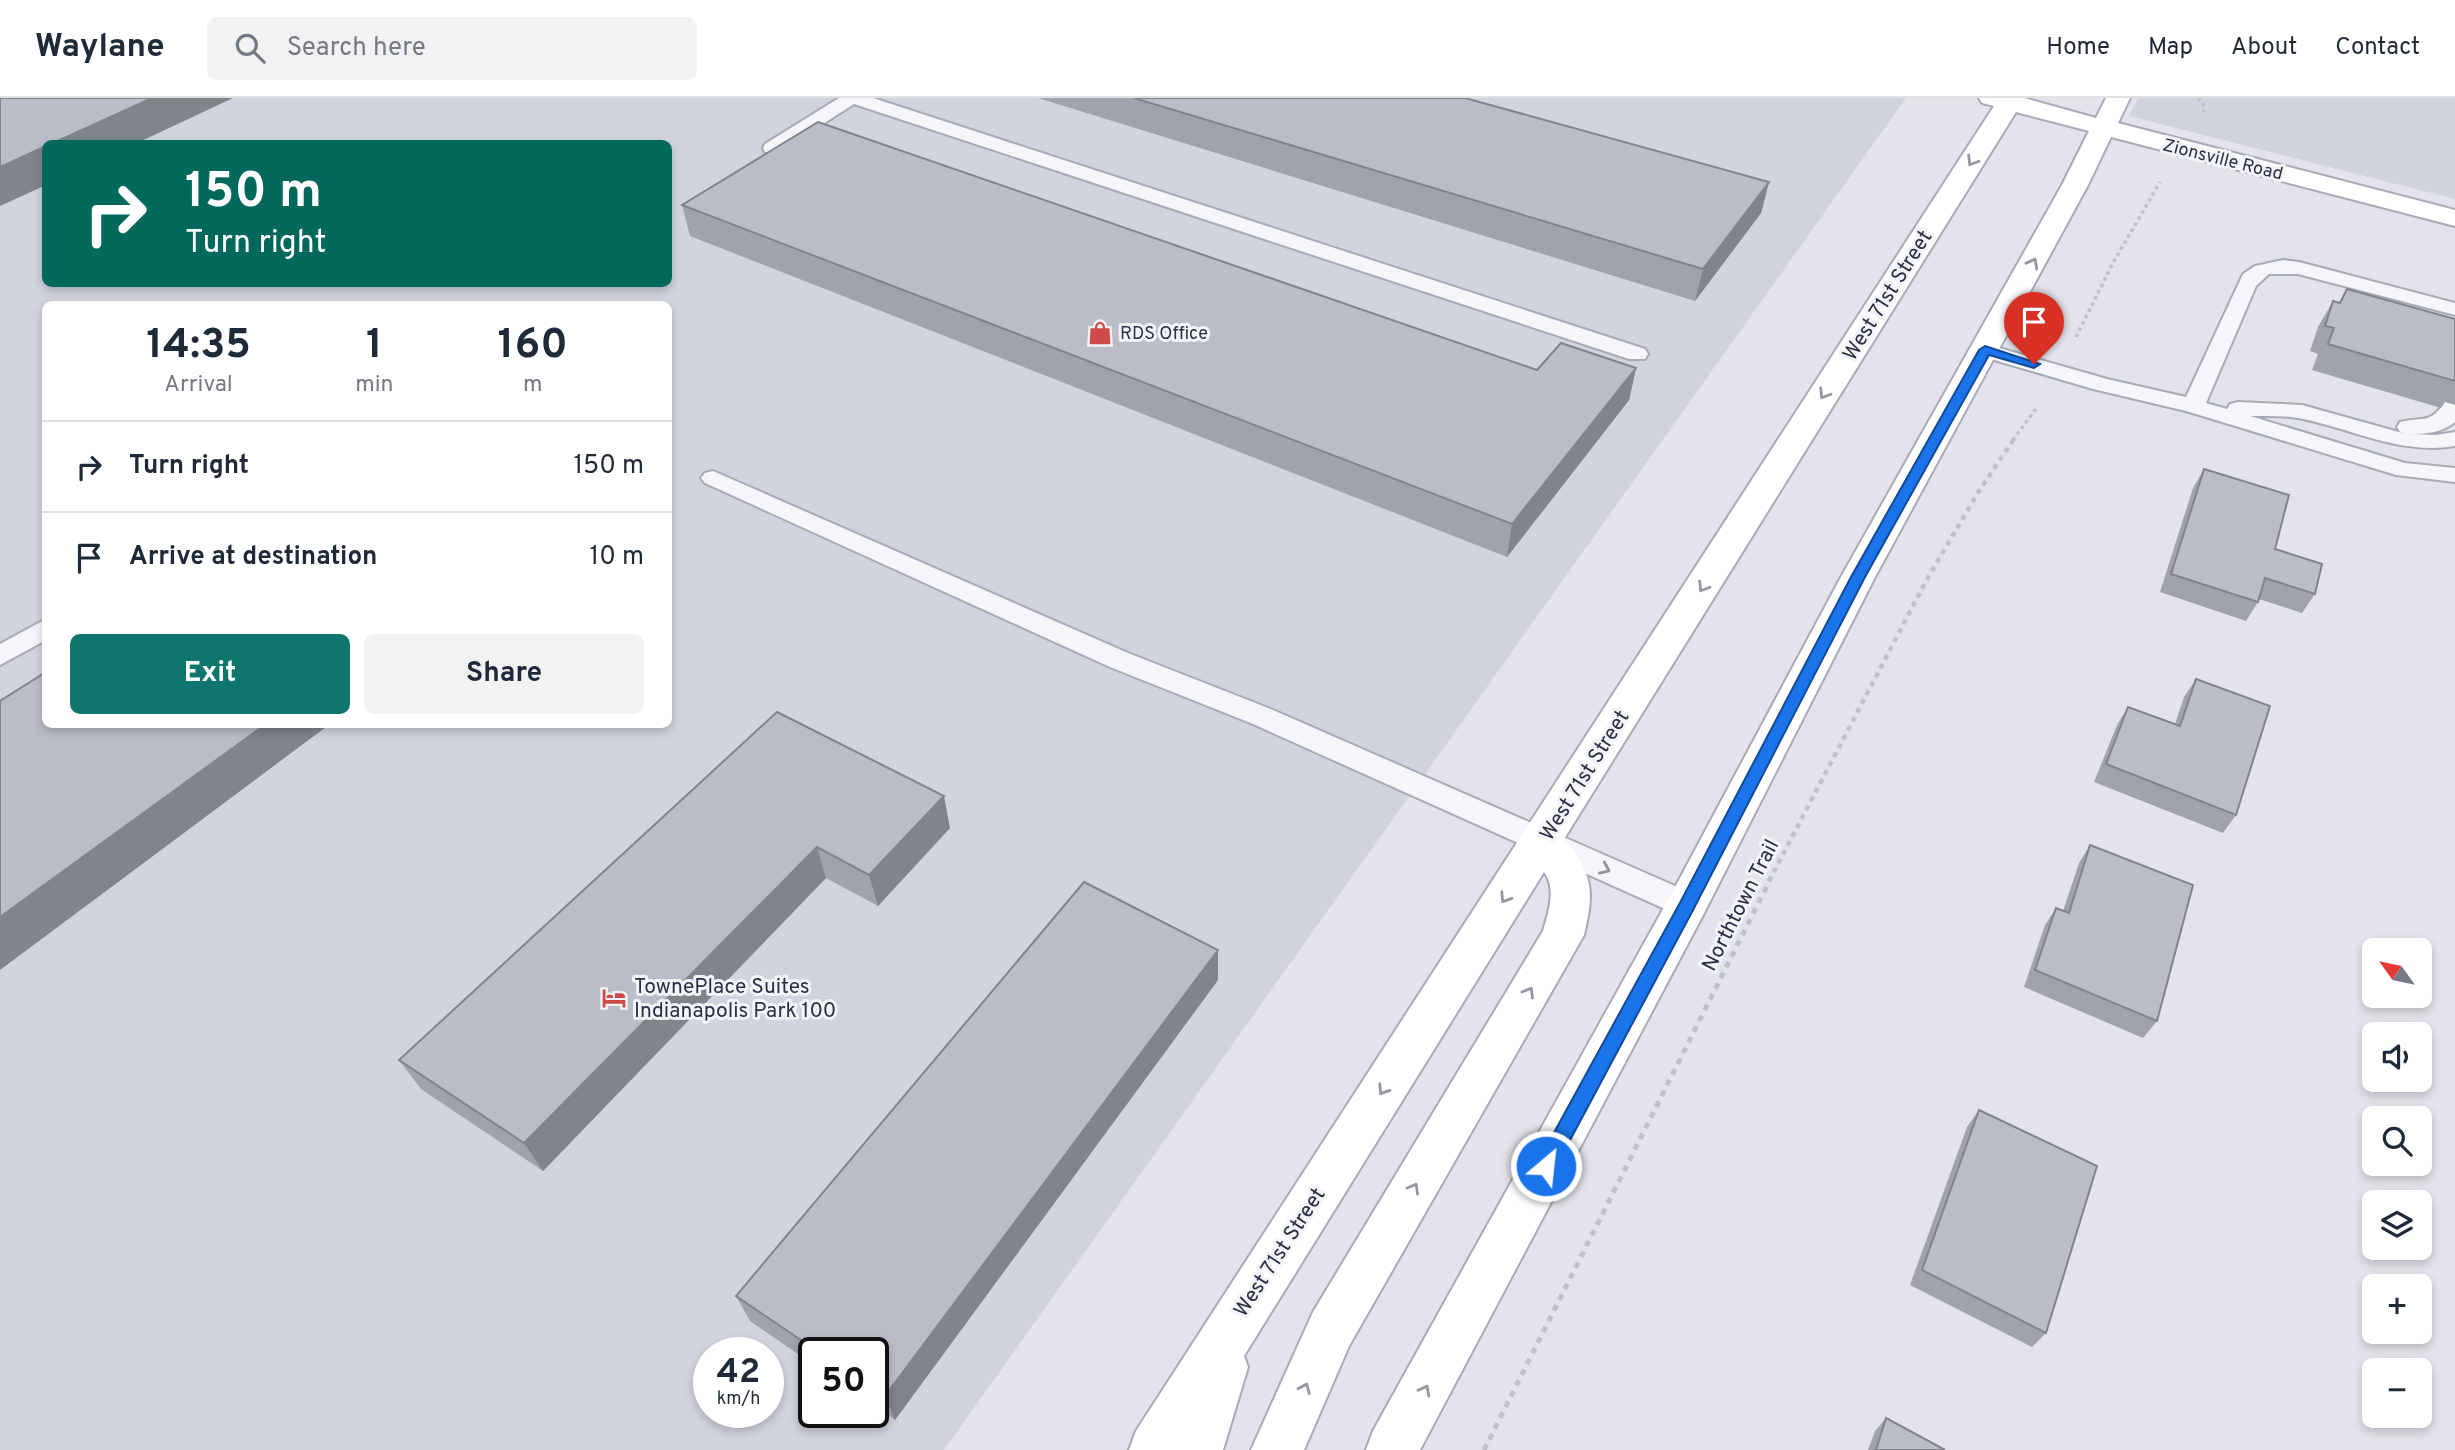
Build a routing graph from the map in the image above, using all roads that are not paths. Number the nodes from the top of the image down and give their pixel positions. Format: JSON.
{"nodes":[{"id":1,"x":853,"y":98,"type":"edge"},
{"id":2,"x":2086,"y":98,"type":"edge"},
{"id":3,"x":2118,"y":98,"type":"edge"},
{"id":4,"x":2004,"y":100,"type":"edge"},
{"id":5,"x":2103,"y":128,"type":"junction"},
{"id":6,"x":772,"y":148,"type":"edge"},
{"id":7,"x":2455,"y":218,"type":"edge"},
{"id":8,"x":2455,"y":309,"type":"edge"},
{"id":9,"x":1985,"y":350,"type":"junction"},
{"id":10,"x":1637,"y":354,"type":"dead end"},
{"id":11,"x":2454,"y":405,"type":"edge"},
{"id":12,"x":2193,"y":406,"type":"junction"},
{"id":13,"x":2253,"y":409,"type":"junction"},
{"id":14,"x":2301,"y":412,"type":"junction"},
{"id":15,"x":2455,"y":439,"type":"edge"},
{"id":16,"x":2455,"y":457,"type":"edge"},
{"id":17,"x":2455,"y":475,"type":"edge"},
{"id":18,"x":713,"y":478,"type":"dead end"},
{"id":19,"x":42,"y":630,"type":"edge"},
{"id":20,"x":0,"y":656,"type":"edge"},
{"id":21,"x":1542,"y":841,"type":"junction"},
{"id":22,"x":1687,"y":905,"type":"junction"},
{"id":23,"x":1239,"y":1315,"type":"junction"},
{"id":24,"x":1155,"y":1450,"type":"edge"},
{"id":25,"x":1197,"y":1450,"type":"edge"},
{"id":26,"x":1277,"y":1450,"type":"edge"},
{"id":27,"x":1392,"y":1450,"type":"edge"}],
"edges":[{"from":1,"to":6,"type":"lane"},
{"from":1,"to":10,"type":"lane"},
{"from":2,"to":5,"type":"main road"},
{"from":3,"to":5,"type":"main road"},
{"from":4,"to":5,"type":"main road","name":"Zionsville Road"},
{"from":4,"to":21,"type":"main road","name":"West 71st Street","one_way":true},
{"from":5,"to":7,"type":"main road","name":"Zionsville Road"},
{"from":9,"to":5,"type":"main road","one_way":true},
{"from":8,"to":12,"type":"lane"},
{"from":9,"to":12,"type":"lane"},
{"from":9,"to":22,"type":"main road"},
{"from":11,"to":14,"type":"lane"},
{"from":12,"to":13,"type":"lane"},
{"from":12,"to":17,"type":"lane"},
{"from":13,"to":14,"type":"lane"},
{"from":13,"to":16,"type":"lane"},
{"from":14,"to":15,"type":"lane"},
{"from":18,"to":21,"type":"lane"},
{"from":19,"to":20,"type":"lane"},
{"from":21,"to":22,"type":"lane","one_way":true},
{"from":21,"to":23,"type":"main road","name":"West 71st Street","one_way":true},
{"from":26,"to":21,"type":"main road","one_way":true},
{"from":27,"to":22,"type":"main road","one_way":true},
{"from":23,"to":24,"type":"main road","name":"West 71st Street"},
{"from":23,"to":25,"type":"main road"}]}
